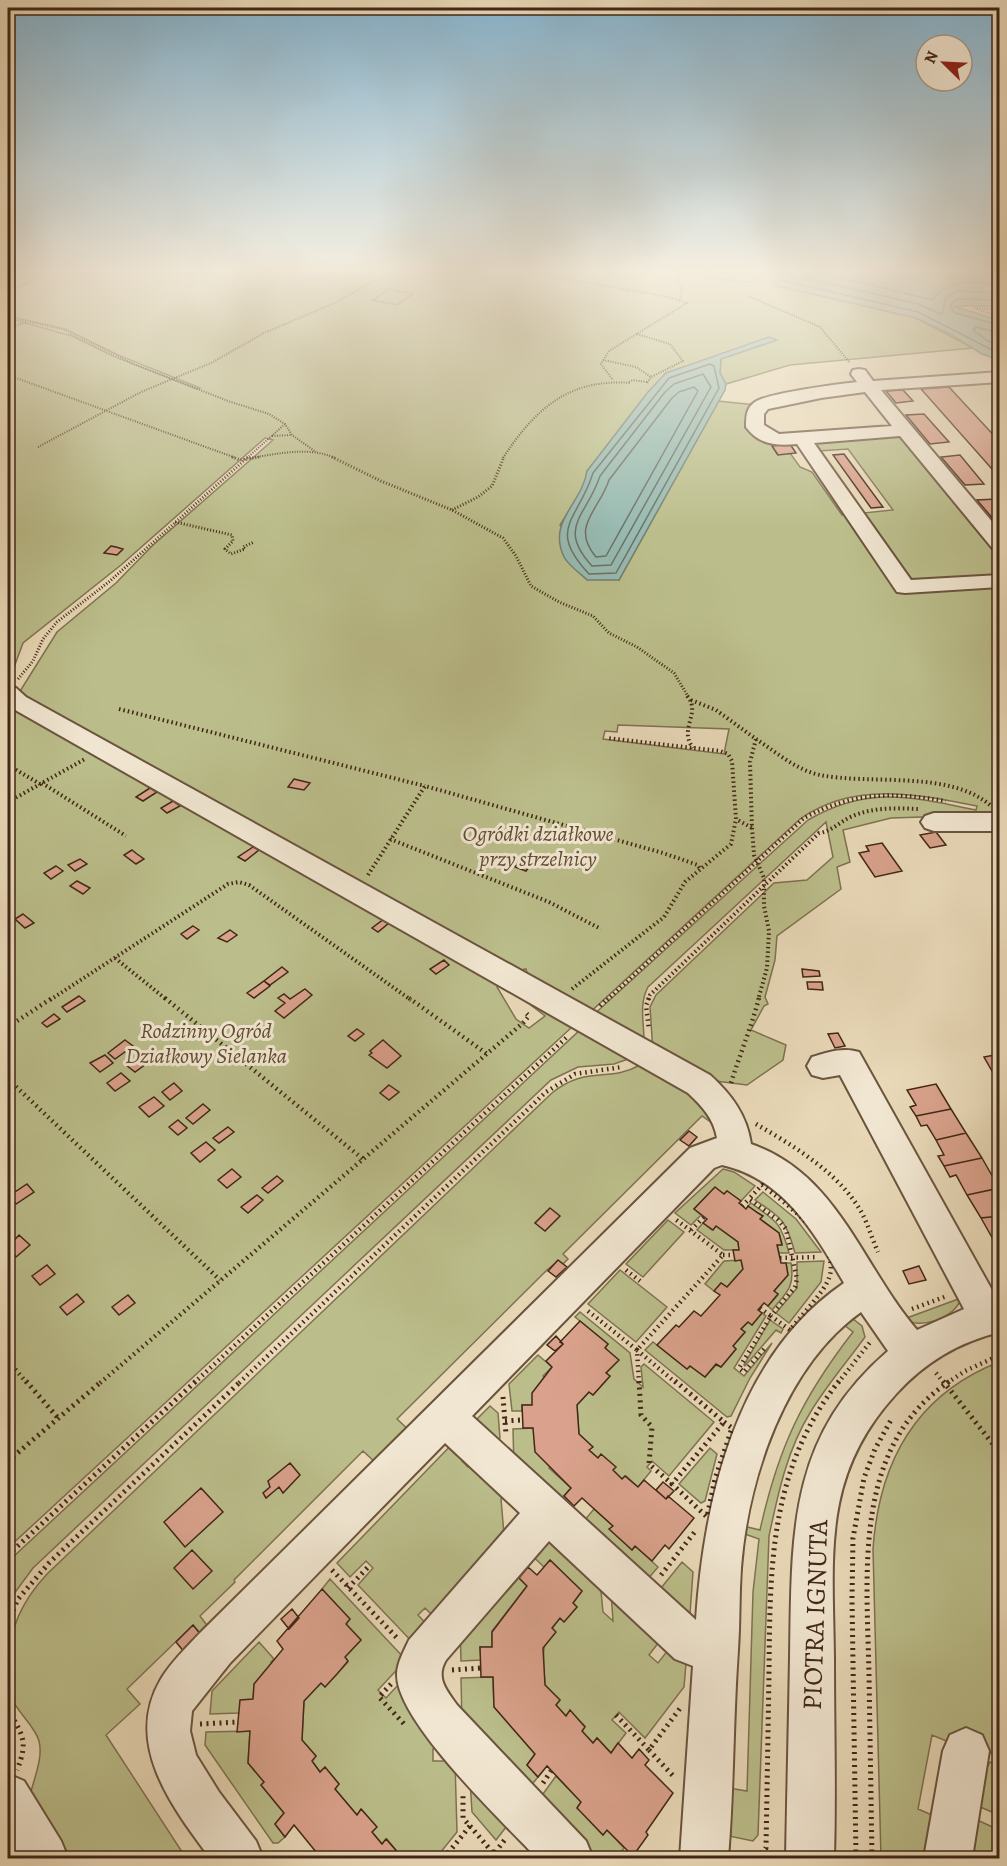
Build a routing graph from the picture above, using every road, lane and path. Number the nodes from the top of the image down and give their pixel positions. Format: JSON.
{"nodes":[{"id":1,"x":117,"y":356,"type":"edge"},
{"id":2,"x":223,"y":356,"type":"edge"},
{"id":3,"x":606,"y":356,"type":"edge"},
{"id":4,"x":682,"y":356,"type":"edge"},
{"id":5,"x":845,"y":356,"type":"edge"},
{"id":6,"x":603,"y":360,"type":"junction"},
{"id":7,"x":8,"y":375,"type":"edge"},
{"id":8,"x":651,"y":377,"type":"junction"},
{"id":9,"x":173,"y":379,"type":"junction"},
{"id":10,"x":864,"y":379,"type":"junction"},
{"id":11,"x":614,"y":380,"type":"junction"},
{"id":12,"x":996,"y":381,"type":"edge"},
{"id":13,"x":104,"y":411,"type":"junction"},
{"id":14,"x":285,"y":424,"type":"junction"},
{"id":15,"x":905,"y":430,"type":"junction"},
{"id":16,"x":292,"y":435,"type":"junction"},
{"id":17,"x":271,"y":436,"type":"junction"},
{"id":18,"x":802,"y":438,"type":"junction"},
{"id":19,"x":38,"y":447,"type":"dead end"},
{"id":20,"x":318,"y":453,"type":"junction"},
{"id":21,"x":243,"y":461,"type":"junction"},
{"id":22,"x":184,"y":510,"type":"dead end"},
{"id":23,"x":452,"y":510,"type":"junction"},
{"id":24,"x":188,"y":511,"type":"junction"},
{"id":25,"x":175,"y":522,"type":"junction"},
{"id":26,"x":254,"y":542,"type":"dead end"},
{"id":27,"x":999,"y":545,"type":"edge"},
{"id":28,"x":999,"y":581,"type":"edge"},
{"id":29,"x":11,"y":688,"type":"edge"},
{"id":30,"x":691,"y":700,"type":"junction"},
{"id":31,"x":119,"y":710,"type":"dead end"},
{"id":32,"x":607,"y":738,"type":"dead end"},
{"id":33,"x":756,"y":739,"type":"junction"},
{"id":34,"x":693,"y":748,"type":"junction"},
{"id":35,"x":87,"y":759,"type":"dead end"},
{"id":36,"x":8,"y":765,"type":"edge"},
{"id":37,"x":41,"y":784,"type":"junction"},
{"id":38,"x":425,"y":786,"type":"junction"},
{"id":39,"x":8,"y":802,"type":"edge"},
{"id":40,"x":956,"y":803,"type":"dead end"},
{"id":41,"x":930,"y":816,"type":"joint"},
{"id":42,"x":993,"y":817,"type":"edge"},
{"id":43,"x":736,"y":819,"type":"junction"},
{"id":44,"x":752,"y":828,"type":"junction"},
{"id":45,"x":126,"y":836,"type":"dead end"},
{"id":46,"x":390,"y":839,"type":"junction"},
{"id":47,"x":757,"y":862,"type":"junction"},
{"id":48,"x":700,"y":869,"type":"junction"},
{"id":49,"x":367,"y":876,"type":"dead end"},
{"id":50,"x":763,"y":886,"type":"junction"},
{"id":51,"x":602,"y":929,"type":"dead end"},
{"id":52,"x":115,"y":958,"type":"junction"},
{"id":53,"x":515,"y":982,"type":"junction"},
{"id":54,"x":583,"y":982,"type":"dead end"},
{"id":55,"x":584,"y":1021,"type":"junction"},
{"id":56,"x":8,"y":1026,"type":"edge"},
{"id":57,"x":487,"y":1054,"type":"junction"},
{"id":58,"x":644,"y":1055,"type":"junction"},
{"id":59,"x":823,"y":1066,"type":"dead end"},
{"id":60,"x":8,"y":1079,"type":"edge"},
{"id":61,"x":720,"y":1103,"type":"junction"},
{"id":62,"x":735,"y":1154,"type":"junction"},
{"id":63,"x":363,"y":1160,"type":"junction"},
{"id":64,"x":749,"y":1199,"type":"junction"},
{"id":65,"x":742,"y":1206,"type":"dead end"},
{"id":66,"x":668,"y":1214,"type":"dead end"},
{"id":67,"x":704,"y":1217,"type":"dead end"},
{"id":68,"x":691,"y":1230,"type":"junction"},
{"id":69,"x":723,"y":1255,"type":"junction"},
{"id":70,"x":734,"y":1255,"type":"dead end"},
{"id":71,"x":803,"y":1257,"type":"dead end"},
{"id":72,"x":780,"y":1258,"type":"dead end"},
{"id":73,"x":793,"y":1258,"type":"junction"},
{"id":74,"x":619,"y":1264,"type":"dead end"},
{"id":75,"x":220,"y":1280,"type":"junction"},
{"id":76,"x":640,"y":1281,"type":"dead end"},
{"id":77,"x":866,"y":1288,"type":"junction"},
{"id":78,"x":951,"y":1294,"type":"dead end"},
{"id":79,"x":579,"y":1304,"type":"dead end"},
{"id":80,"x":760,"y":1308,"type":"dead end"},
{"id":81,"x":909,"y":1310,"type":"dead end"},
{"id":82,"x":771,"y":1316,"type":"junction"},
{"id":83,"x":996,"y":1329,"type":"edge"},
{"id":84,"x":790,"y":1330,"type":"junction"},
{"id":85,"x":786,"y":1335,"type":"dead end"},
{"id":86,"x":768,"y":1345,"type":"dead end"},
{"id":87,"x":637,"y":1350,"type":"junction"},
{"id":88,"x":8,"y":1361,"type":"edge"},
{"id":89,"x":930,"y":1368,"type":"junction"},
{"id":90,"x":943,"y":1384,"type":"junction"},
{"id":91,"x":503,"y":1393,"type":"dead end"},
{"id":92,"x":446,"y":1417,"type":"junction"},
{"id":93,"x":892,"y":1417,"type":"dead end"},
{"id":94,"x":58,"y":1418,"type":"junction"},
{"id":95,"x":522,"y":1420,"type":"dead end"},
{"id":96,"x":505,"y":1421,"type":"junction"},
{"id":97,"x":724,"y":1422,"type":"junction"},
{"id":98,"x":999,"y":1453,"type":"edge"},
{"id":99,"x":8,"y":1461,"type":"edge"},
{"id":100,"x":508,"y":1475,"type":"junction"},
{"id":101,"x":672,"y":1485,"type":"junction"},
{"id":102,"x":547,"y":1512,"type":"junction"},
{"id":103,"x":8,"y":1555,"type":"edge"},
{"id":104,"x":327,"y":1565,"type":"dead end"},
{"id":105,"x":370,"y":1565,"type":"dead end"},
{"id":106,"x":348,"y":1588,"type":"junction"},
{"id":107,"x":8,"y":1622,"type":"edge"},
{"id":108,"x":717,"y":1648,"type":"junction"},
{"id":109,"x":436,"y":1666,"type":"junction"},
{"id":110,"x":481,"y":1668,"type":"dead end"},
{"id":111,"x":8,"y":1709,"type":"edge"},
{"id":112,"x":195,"y":1715,"type":"dead end"},
{"id":113,"x":238,"y":1722,"type":"dead end"},
{"id":114,"x":466,"y":1748,"type":"junction"},
{"id":115,"x":966,"y":1751,"type":"dead end"},
{"id":116,"x":10,"y":1788,"type":"edge"},
{"id":117,"x":526,"y":1812,"type":"junction"},
{"id":118,"x":470,"y":1826,"type":"junction"},
{"id":119,"x":44,"y":1858,"type":"edge"},
{"id":120,"x":239,"y":1858,"type":"edge"},
{"id":121,"x":444,"y":1858,"type":"edge"},
{"id":122,"x":569,"y":1858,"type":"edge"},
{"id":123,"x":704,"y":1858,"type":"edge"},
{"id":124,"x":810,"y":1858,"type":"edge"},
{"id":125,"x":856,"y":1858,"type":"edge"},
{"id":126,"x":872,"y":1858,"type":"edge"},
{"id":127,"x":948,"y":1858,"type":"edge"}],
"edges":[{"from":1,"to":9,"type":"path"},
{"from":2,"to":9,"type":"path"},
{"from":3,"to":6,"type":"path"},
{"from":4,"to":8,"type":"path"},
{"from":5,"to":10,"type":"path"},
{"from":6,"to":8,"type":"path"},
{"from":6,"to":11,"type":"path"},
{"from":7,"to":13,"type":"path"},
{"from":8,"to":11,"type":"path"},
{"from":9,"to":13,"type":"path"},
{"from":9,"to":14,"type":"path"},
{"from":10,"to":12,"type":"street"},
{"from":10,"to":15,"type":"street"},
{"from":10,"to":18,"type":"street"},
{"from":11,"to":23,"type":"path"},
{"from":13,"to":19,"type":"path"},
{"from":13,"to":21,"type":"path"},
{"from":14,"to":16,"type":"path"},
{"from":14,"to":17,"type":"path"},
{"from":15,"to":18,"type":"street"},
{"from":15,"to":27,"type":"street"},
{"from":16,"to":17,"type":"path"},
{"from":16,"to":20,"type":"path"},
{"from":17,"to":21,"type":"path"},
{"from":18,"to":28,"type":"street"},
{"from":20,"to":21,"type":"path"},
{"from":20,"to":23,"type":"path"},
{"from":21,"to":24,"type":"path"},
{"from":22,"to":24,"type":"path"},
{"from":23,"to":30,"type":"path"},
{"from":24,"to":25,"type":"path"},
{"from":25,"to":26,"type":"path"},
{"from":25,"to":29,"type":"path"},
{"from":29,"to":53,"type":"street"},
{"from":30,"to":33,"type":"path"},
{"from":30,"to":34,"type":"path"},
{"from":31,"to":38,"type":"path"},
{"from":32,"to":34,"type":"path"},
{"from":33,"to":42,"type":"path"},
{"from":33,"to":44,"type":"path"},
{"from":34,"to":43,"type":"path"},
{"from":35,"to":37,"type":"path"},
{"from":36,"to":37,"type":"path"},
{"from":37,"to":39,"type":"path"},
{"from":37,"to":45,"type":"path"},
{"from":38,"to":46,"type":"path"},
{"from":38,"to":48,"type":"path"},
{"from":40,"to":47,"type":"path"},
{"from":41,"to":42,"type":"street"},
{"from":41,"to":50,"type":"path"},
{"from":43,"to":44,"type":"path"},
{"from":43,"to":48,"type":"path"},
{"from":44,"to":47,"type":"path"},
{"from":46,"to":49,"type":"path"},
{"from":46,"to":51,"type":"path"},
{"from":47,"to":50,"type":"path"},
{"from":47,"to":55,"type":"path"},
{"from":48,"to":54,"type":"path"},
{"from":50,"to":58,"type":"path"},
{"from":50,"to":61,"type":"path"},
{"from":52,"to":56,"type":"path"},
{"from":52,"to":57,"type":"path"},
{"from":52,"to":63,"type":"path"},
{"from":53,"to":55,"type":"street"},
{"from":53,"to":57,"type":"path"},
{"from":55,"to":58,"type":"street"},
{"from":55,"to":103,"type":"path"},
{"from":57,"to":63,"type":"path"},
{"from":58,"to":61,"type":"street"},
{"from":58,"to":107,"type":"path"},
{"from":59,"to":83,"type":"street"},
{"from":60,"to":75,"type":"path"},
{"from":61,"to":62,"type":"street"},
{"from":62,"to":77,"type":"street"},
{"from":62,"to":92,"type":"street"},
{"from":63,"to":75,"type":"path"},
{"from":64,"to":65,"type":"path"},
{"from":64,"to":73,"type":"path"},
{"from":64,"to":84,"type":"path"},
{"from":66,"to":68,"type":"path"},
{"from":67,"to":68,"type":"path"},
{"from":68,"to":69,"type":"path"},
{"from":69,"to":70,"type":"path"},
{"from":69,"to":87,"type":"path"},
{"from":71,"to":73,"type":"path"},
{"from":72,"to":73,"type":"path"},
{"from":73,"to":82,"type":"path"},
{"from":74,"to":76,"type":"path"},
{"from":75,"to":94,"type":"path"},
{"from":77,"to":89,"type":"street"},
{"from":77,"to":108,"type":"street"},
{"from":78,"to":81,"type":"path"},
{"from":79,"to":87,"type":"path"},
{"from":80,"to":82,"type":"path"},
{"from":82,"to":84,"type":"path"},
{"from":82,"to":86,"type":"path"},
{"from":83,"to":89,"type":"street","name":"PIOTRA IGNUTA"},
{"from":83,"to":90,"type":"path"},
{"from":84,"to":85,"type":"path"},
{"from":87,"to":97,"type":"path"},
{"from":87,"to":101,"type":"path"},
{"from":88,"to":94,"type":"path"},
{"from":89,"to":90,"type":"path"},
{"from":89,"to":124,"type":"street","name":"PIOTRA IGNUTA"},
{"from":90,"to":98,"type":"path"},
{"from":90,"to":126,"type":"path"},
{"from":91,"to":96,"type":"path"},
{"from":92,"to":100,"type":"street"},
{"from":92,"to":120,"type":"street"},
{"from":93,"to":125,"type":"path"},
{"from":94,"to":99,"type":"path"},
{"from":95,"to":96,"type":"path"},
{"from":96,"to":100,"type":"path"},
{"from":97,"to":101,"type":"path"},
{"from":97,"to":101,"type":"path"},
{"from":100,"to":102,"type":"street"},
{"from":102,"to":108,"type":"street"},
{"from":102,"to":109,"type":"street"},
{"from":104,"to":106,"type":"path"},
{"from":105,"to":106,"type":"path"},
{"from":106,"to":109,"type":"path"},
{"from":108,"to":123,"type":"street"},
{"from":109,"to":110,"type":"path"},
{"from":109,"to":114,"type":"street"},
{"from":111,"to":116,"type":"path"},
{"from":112,"to":113,"type":"path"},
{"from":114,"to":117,"type":"street"},
{"from":114,"to":118,"type":"path"},
{"from":115,"to":127,"type":"street"},
{"from":116,"to":119,"type":"street"},
{"from":117,"to":118,"type":"path"},
{"from":117,"to":122,"type":"street"},
{"from":118,"to":121,"type":"path"}]}
